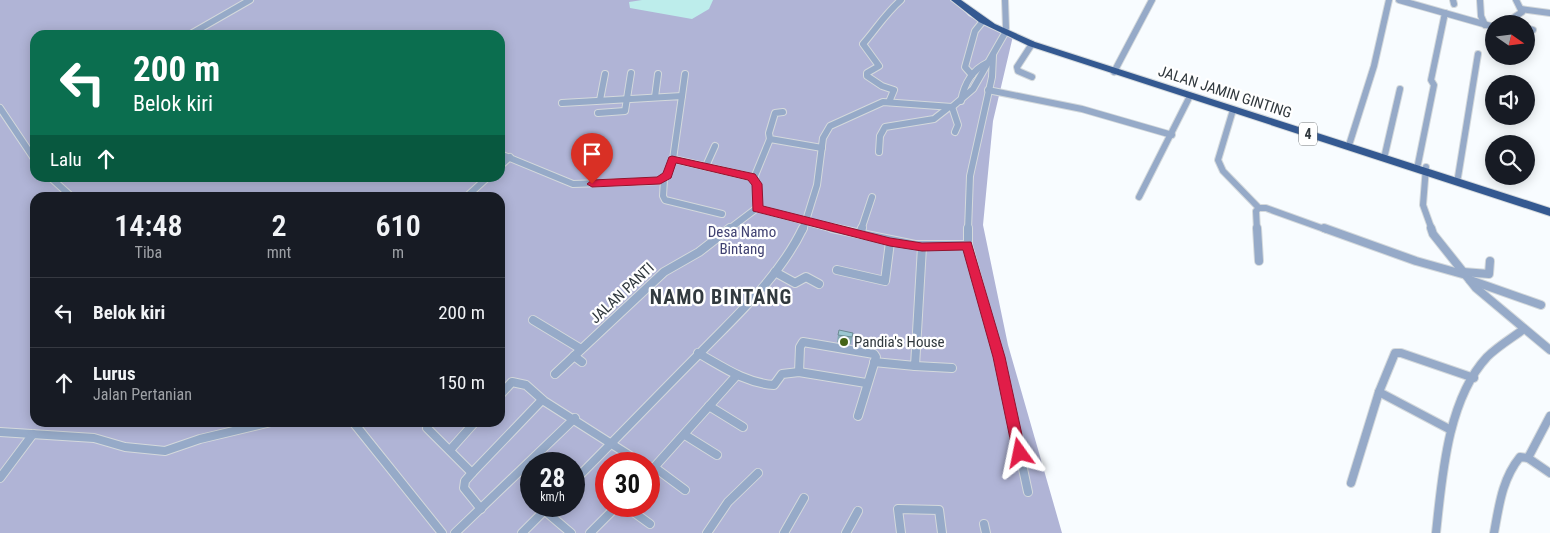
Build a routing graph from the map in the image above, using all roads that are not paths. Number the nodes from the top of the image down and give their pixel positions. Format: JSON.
{"nodes":[{"id":1,"x":250,"y":0,"type":"edge"},
{"id":2,"x":901,"y":0,"type":"edge"},
{"id":3,"x":956,"y":0,"type":"edge"},
{"id":4,"x":964,"y":0,"type":"edge"},
{"id":5,"x":1005,"y":0,"type":"edge"},
{"id":6,"x":1152,"y":0,"type":"edge"},
{"id":7,"x":1389,"y":0,"type":"edge"},
{"id":8,"x":1399,"y":0,"type":"edge"},
{"id":9,"x":1480,"y":0,"type":"edge"},
{"id":10,"x":1516,"y":0,"type":"edge"},
{"id":11,"x":1521,"y":9,"type":"junction"},
{"id":12,"x":1445,"y":13,"type":"junction"},
{"id":13,"x":1550,"y":13,"type":"edge"},
{"id":14,"x":1520,"y":15,"type":"edge"},
{"id":15,"x":983,"y":21,"type":"junction"},
{"id":16,"x":1485,"y":24,"type":"joint"},
{"id":17,"x":198,"y":30,"type":"edge"},
{"id":18,"x":1005,"y":31,"type":"junction"},
{"id":19,"x":1032,"y":44,"type":"junction"},
{"id":20,"x":1478,"y":54,"type":"dead end"},
{"id":21,"x":993,"y":55,"type":"junction"},
{"id":22,"x":987,"y":63,"type":"junction"},
{"id":23,"x":1116,"y":70,"type":"junction"},
{"id":24,"x":631,"y":73,"type":"dead end"},
{"id":25,"x":605,"y":74,"type":"dead end"},
{"id":26,"x":658,"y":74,"type":"dead end"},
{"id":27,"x":684,"y":74,"type":"dead end"},
{"id":28,"x":972,"y":76,"type":"junction"},
{"id":29,"x":1032,"y":77,"type":"dead end"},
{"id":30,"x":1400,"y":89,"type":"dead end"},
{"id":31,"x":988,"y":90,"type":"junction"},
{"id":32,"x":682,"y":96,"type":"junction"},
{"id":33,"x":1190,"y":96,"type":"junction"},
{"id":34,"x":655,"y":97,"type":"junction"},
{"id":35,"x":626,"y":98,"type":"junction"},
{"id":36,"x":600,"y":100,"type":"junction"},
{"id":37,"x":961,"y":101,"type":"junction"},
{"id":38,"x":889,"y":102,"type":"junction"},
{"id":39,"x":562,"y":103,"type":"dead end"},
{"id":40,"x":950,"y":107,"type":"junction"},
{"id":41,"x":0,"y":108,"type":"edge"},
{"id":42,"x":1233,"y":110,"type":"junction"},
{"id":43,"x":783,"y":112,"type":"dead end"},
{"id":44,"x":598,"y":113,"type":"dead end"},
{"id":45,"x":955,"y":132,"type":"dead end"},
{"id":46,"x":1172,"y":135,"type":"junction"},
{"id":47,"x":770,"y":139,"type":"junction"},
{"id":48,"x":1350,"y":142,"type":"junction"},
{"id":49,"x":715,"y":146,"type":"dead end"},
{"id":50,"x":822,"y":148,"type":"junction"},
{"id":51,"x":879,"y":152,"type":"dead end"},
{"id":52,"x":30,"y":153,"type":"edge"},
{"id":53,"x":1385,"y":154,"type":"junction"},
{"id":54,"x":505,"y":156,"type":"edge"},
{"id":55,"x":510,"y":157,"type":"junction"},
{"id":56,"x":672,"y":159,"type":"junction"},
{"id":57,"x":505,"y":162,"type":"edge"},
{"id":58,"x":706,"y":166,"type":"junction"},
{"id":59,"x":1421,"y":168,"type":"junction"},
{"id":60,"x":1458,"y":177,"type":"junction"},
{"id":61,"x":754,"y":178,"type":"junction"},
{"id":62,"x":664,"y":179,"type":"junction"},
{"id":63,"x":55,"y":182,"type":"edge"},
{"id":64,"x":483,"y":182,"type":"edge"},
{"id":65,"x":66,"y":192,"type":"edge"},
{"id":66,"x":472,"y":192,"type":"edge"},
{"id":67,"x":872,"y":197,"type":"dead end"},
{"id":68,"x":1139,"y":197,"type":"dead end"},
{"id":69,"x":1550,"y":206,"type":"edge"},
{"id":70,"x":757,"y":208,"type":"junction"},
{"id":71,"x":1259,"y":208,"type":"junction"},
{"id":72,"x":1550,"y":212,"type":"edge"},
{"id":73,"x":722,"y":214,"type":"dead end"},
{"id":74,"x":807,"y":220,"type":"junction"},
{"id":75,"x":860,"y":234,"type":"junction"},
{"id":76,"x":890,"y":242,"type":"junction"},
{"id":77,"x":968,"y":245,"type":"junction"},
{"id":78,"x":922,"y":247,"type":"junction"},
{"id":79,"x":1259,"y":261,"type":"dead end"},
{"id":80,"x":1490,"y":261,"type":"dead end"},
{"id":81,"x":837,"y":270,"type":"dead end"},
{"id":82,"x":775,"y":272,"type":"junction"},
{"id":83,"x":1466,"y":276,"type":"junction"},
{"id":84,"x":819,"y":284,"type":"dead end"},
{"id":85,"x":1542,"y":305,"type":"dead end"},
{"id":86,"x":533,"y":320,"type":"dead end"},
{"id":87,"x":1524,"y":329,"type":"junction"},
{"id":88,"x":581,"y":349,"type":"junction"},
{"id":89,"x":1550,"y":350,"type":"edge"},
{"id":90,"x":698,"y":353,"type":"junction"},
{"id":91,"x":574,"y":356,"type":"junction"},
{"id":92,"x":582,"y":362,"type":"dead end"},
{"id":93,"x":874,"y":362,"type":"junction"},
{"id":94,"x":915,"y":366,"type":"junction"},
{"id":95,"x":952,"y":368,"type":"dead end"},
{"id":96,"x":799,"y":372,"type":"junction"},
{"id":97,"x":555,"y":374,"type":"dead end"},
{"id":98,"x":737,"y":375,"type":"junction"},
{"id":99,"x":1474,"y":378,"type":"junction"},
{"id":100,"x":866,"y":383,"type":"junction"},
{"id":101,"x":505,"y":389,"type":"edge"},
{"id":102,"x":1379,"y":392,"type":"junction"},
{"id":103,"x":542,"y":400,"type":"junction"},
{"id":104,"x":709,"y":406,"type":"junction"},
{"id":105,"x":858,"y":416,"type":"dead end"},
{"id":106,"x":1550,"y":416,"type":"edge"},
{"id":107,"x":575,"y":418,"type":"junction"},
{"id":108,"x":250,"y":427,"type":"edge"},
{"id":109,"x":357,"y":427,"type":"edge"},
{"id":110,"x":427,"y":427,"type":"edge"},
{"id":111,"x":471,"y":427,"type":"edge"},
{"id":112,"x":743,"y":427,"type":"dead end"},
{"id":113,"x":1451,"y":430,"type":"junction"},
{"id":114,"x":0,"y":432,"type":"edge"},
{"id":115,"x":33,"y":434,"type":"junction"},
{"id":116,"x":685,"y":435,"type":"junction"},
{"id":117,"x":612,"y":442,"type":"junction"},
{"id":118,"x":450,"y":450,"type":"junction"},
{"id":119,"x":626,"y":452,"type":"edge"},
{"id":120,"x":717,"y":455,"type":"dead end"},
{"id":121,"x":1528,"y":458,"type":"junction"},
{"id":122,"x":660,"y":460,"type":"edge"},
{"id":123,"x":585,"y":470,"type":"edge"},
{"id":124,"x":472,"y":473,"type":"junction"},
{"id":125,"x":758,"y":473,"type":"dead end"},
{"id":126,"x":1550,"y":473,"type":"edge"},
{"id":127,"x":660,"y":475,"type":"edge"},
{"id":128,"x":0,"y":477,"type":"edge"},
{"id":129,"x":1351,"y":483,"type":"dead end"},
{"id":130,"x":685,"y":490,"type":"dead end"},
{"id":131,"x":1028,"y":492,"type":"dead end"},
{"id":132,"x":804,"y":498,"type":"dead end"},
{"id":133,"x":481,"y":509,"type":"junction"},
{"id":134,"x":858,"y":511,"type":"dead end"},
{"id":135,"x":539,"y":517,"type":"edge"},
{"id":136,"x":555,"y":517,"type":"edge"},
{"id":137,"x":606,"y":517,"type":"edge"},
{"id":138,"x":640,"y":517,"type":"edge"},
{"id":139,"x":650,"y":524,"type":"dead end"},
{"id":140,"x":442,"y":533,"type":"edge"},
{"id":141,"x":455,"y":533,"type":"edge"},
{"id":142,"x":522,"y":533,"type":"edge"},
{"id":143,"x":571,"y":533,"type":"edge"},
{"id":144,"x":590,"y":533,"type":"edge"},
{"id":145,"x":707,"y":533,"type":"edge"},
{"id":146,"x":784,"y":533,"type":"edge"},
{"id":147,"x":846,"y":533,"type":"edge"},
{"id":148,"x":901,"y":533,"type":"edge"},
{"id":149,"x":942,"y":533,"type":"edge"},
{"id":150,"x":1436,"y":533,"type":"edge"},
{"id":151,"x":1494,"y":533,"type":"edge"}],
"edges":[{"from":1,"to":17,"type":"street"},
{"from":2,"to":38,"type":"street"},
{"from":3,"to":15,"type":"highway","name":"JALAN JAMIN GINTING","number":"4"},
{"from":4,"to":18,"type":"highway","name":"JALAN JAMIN GINTING","number":"4"},
{"from":5,"to":18,"type":"street"},
{"from":6,"to":23,"type":"street"},
{"from":7,"to":48,"type":"street"},
{"from":8,"to":12,"type":"street"},
{"from":9,"to":16,"type":"street"},
{"from":10,"to":11,"type":"street"},
{"from":11,"to":13,"type":"street"},
{"from":11,"to":14,"type":"street"},
{"from":12,"to":16,"type":"street"},
{"from":12,"to":59,"type":"street"},
{"from":15,"to":18,"type":"highway","name":"JALAN JAMIN GINTING","number":"4"},
{"from":15,"to":28,"type":"street"},
{"from":18,"to":19,"type":"highway","name":"JALAN JAMIN GINTING","number":"4"},
{"from":18,"to":21,"type":"street"},
{"from":18,"to":23,"type":"highway","name":"JALAN JAMIN GINTING","number":"4"},
{"from":19,"to":23,"type":"highway","name":"JALAN JAMIN GINTING","number":"4"},
{"from":19,"to":29,"type":"street"},
{"from":20,"to":60,"type":"street"},
{"from":21,"to":22,"type":"street"},
{"from":21,"to":31,"type":"street"},
{"from":22,"to":28,"type":"street"},
{"from":22,"to":37,"type":"street"},
{"from":23,"to":33,"type":"highway","name":"JALAN JAMIN GINTING","number":"4"},
{"from":23,"to":48,"type":"highway","name":"JALAN JAMIN GINTING","number":"4"},
{"from":24,"to":35,"type":"street"},
{"from":25,"to":36,"type":"street"},
{"from":26,"to":34,"type":"street"},
{"from":27,"to":32,"type":"street"},
{"from":28,"to":37,"type":"street"},
{"from":30,"to":53,"type":"street"},
{"from":31,"to":46,"type":"street"},
{"from":31,"to":77,"type":"street"},
{"from":32,"to":34,"type":"street"},
{"from":32,"to":56,"type":"street"},
{"from":33,"to":42,"type":"highway","name":"JALAN JAMIN GINTING","number":"4"},
{"from":33,"to":46,"type":"street"},
{"from":34,"to":35,"type":"street"},
{"from":35,"to":36,"type":"street"},
{"from":35,"to":44,"type":"street"},
{"from":36,"to":39,"type":"street"},
{"from":37,"to":40,"type":"street"},
{"from":38,"to":40,"type":"street"},
{"from":38,"to":50,"type":"street"},
{"from":40,"to":45,"type":"street"},
{"from":40,"to":51,"type":"street"},
{"from":41,"to":52,"type":"street"},
{"from":42,"to":59,"type":"highway","name":"JALAN JAMIN GINTING","number":"4"},
{"from":42,"to":71,"type":"street"},
{"from":43,"to":47,"type":"street"},
{"from":46,"to":68,"type":"street"},
{"from":47,"to":50,"type":"street"},
{"from":47,"to":61,"type":"street"},
{"from":48,"to":53,"type":"highway","name":"JALAN JAMIN GINTING","number":"4"},
{"from":49,"to":58,"type":"street"},
{"from":50,"to":74,"type":"street"},
{"from":53,"to":59,"type":"highway","name":"JALAN JAMIN GINTING","number":"4"},
{"from":54,"to":55,"type":"street"},
{"from":55,"to":57,"type":"street"},
{"from":55,"to":62,"type":"street"},
{"from":56,"to":58,"type":"street"},
{"from":56,"to":62,"type":"street"},
{"from":58,"to":61,"type":"street"},
{"from":59,"to":60,"type":"highway","name":"JALAN JAMIN GINTING","number":"4"},
{"from":59,"to":72,"type":"highway","name":"JALAN JAMIN GINTING","number":"4"},
{"from":59,"to":83,"type":"street"},
{"from":60,"to":69,"type":"highway","name":"JALAN JAMIN GINTING","number":"4"},
{"from":61,"to":70,"type":"street"},
{"from":62,"to":73,"type":"street"},
{"from":63,"to":65,"type":"street"},
{"from":64,"to":66,"type":"street"},
{"from":67,"to":75,"type":"street"},
{"from":70,"to":74,"type":"street"},
{"from":70,"to":88,"type":"street","name":"JALAN PANTI"},
{"from":71,"to":79,"type":"street"},
{"from":71,"to":83,"type":"street"},
{"from":74,"to":75,"type":"street"},
{"from":74,"to":82,"type":"street"},
{"from":75,"to":76,"type":"street"},
{"from":76,"to":78,"type":"street"},
{"from":76,"to":81,"type":"street"},
{"from":77,"to":78,"type":"street"},
{"from":77,"to":131,"type":"street"},
{"from":78,"to":94,"type":"street"},
{"from":80,"to":83,"type":"street"},
{"from":82,"to":84,"type":"street"},
{"from":82,"to":90,"type":"street"},
{"from":83,"to":85,"type":"street"},
{"from":83,"to":87,"type":"street"},
{"from":86,"to":88,"type":"street"},
{"from":87,"to":89,"type":"street"},
{"from":87,"to":99,"type":"street"},
{"from":88,"to":91,"type":"street","name":"JALAN PANTI"},
{"from":90,"to":98,"type":"street"},
{"from":90,"to":117,"type":"street"},
{"from":91,"to":92,"type":"street"},
{"from":91,"to":97,"type":"street","name":"JALAN PANTI"},
{"from":93,"to":94,"type":"street"},
{"from":93,"to":96,"type":"street"},
{"from":93,"to":100,"type":"street"},
{"from":94,"to":95,"type":"street"},
{"from":96,"to":98,"type":"street"},
{"from":96,"to":100,"type":"street"},
{"from":98,"to":104,"type":"street"},
{"from":99,"to":102,"type":"street"},
{"from":99,"to":113,"type":"street"},
{"from":100,"to":105,"type":"street"},
{"from":101,"to":103,"type":"street"},
{"from":102,"to":113,"type":"street"},
{"from":102,"to":129,"type":"street"},
{"from":103,"to":107,"type":"street"},
{"from":103,"to":124,"type":"street"},
{"from":104,"to":112,"type":"street"},
{"from":104,"to":116,"type":"street"},
{"from":106,"to":121,"type":"street"},
{"from":107,"to":117,"type":"street"},
{"from":107,"to":133,"type":"street"},
{"from":108,"to":115,"type":"street"},
{"from":109,"to":140,"type":"street"},
{"from":110,"to":118,"type":"street"},
{"from":111,"to":118,"type":"street"},
{"from":113,"to":150,"type":"street"},
{"from":114,"to":115,"type":"street"},
{"from":115,"to":128,"type":"street"},
{"from":116,"to":120,"type":"street"},
{"from":116,"to":122,"type":"street"},
{"from":117,"to":119,"type":"street"},
{"from":117,"to":123,"type":"street"},
{"from":118,"to":124,"type":"street"},
{"from":121,"to":126,"type":"street"},
{"from":121,"to":151,"type":"street"},
{"from":124,"to":133,"type":"street"},
{"from":125,"to":145,"type":"street"},
{"from":127,"to":130,"type":"street"},
{"from":132,"to":146,"type":"street"},
{"from":133,"to":141,"type":"street"},
{"from":134,"to":147,"type":"street"},
{"from":135,"to":142,"type":"street"},
{"from":136,"to":143,"type":"street"},
{"from":137,"to":144,"type":"street"},
{"from":138,"to":139,"type":"street"},
{"from":148,"to":149,"type":"street"}]}
